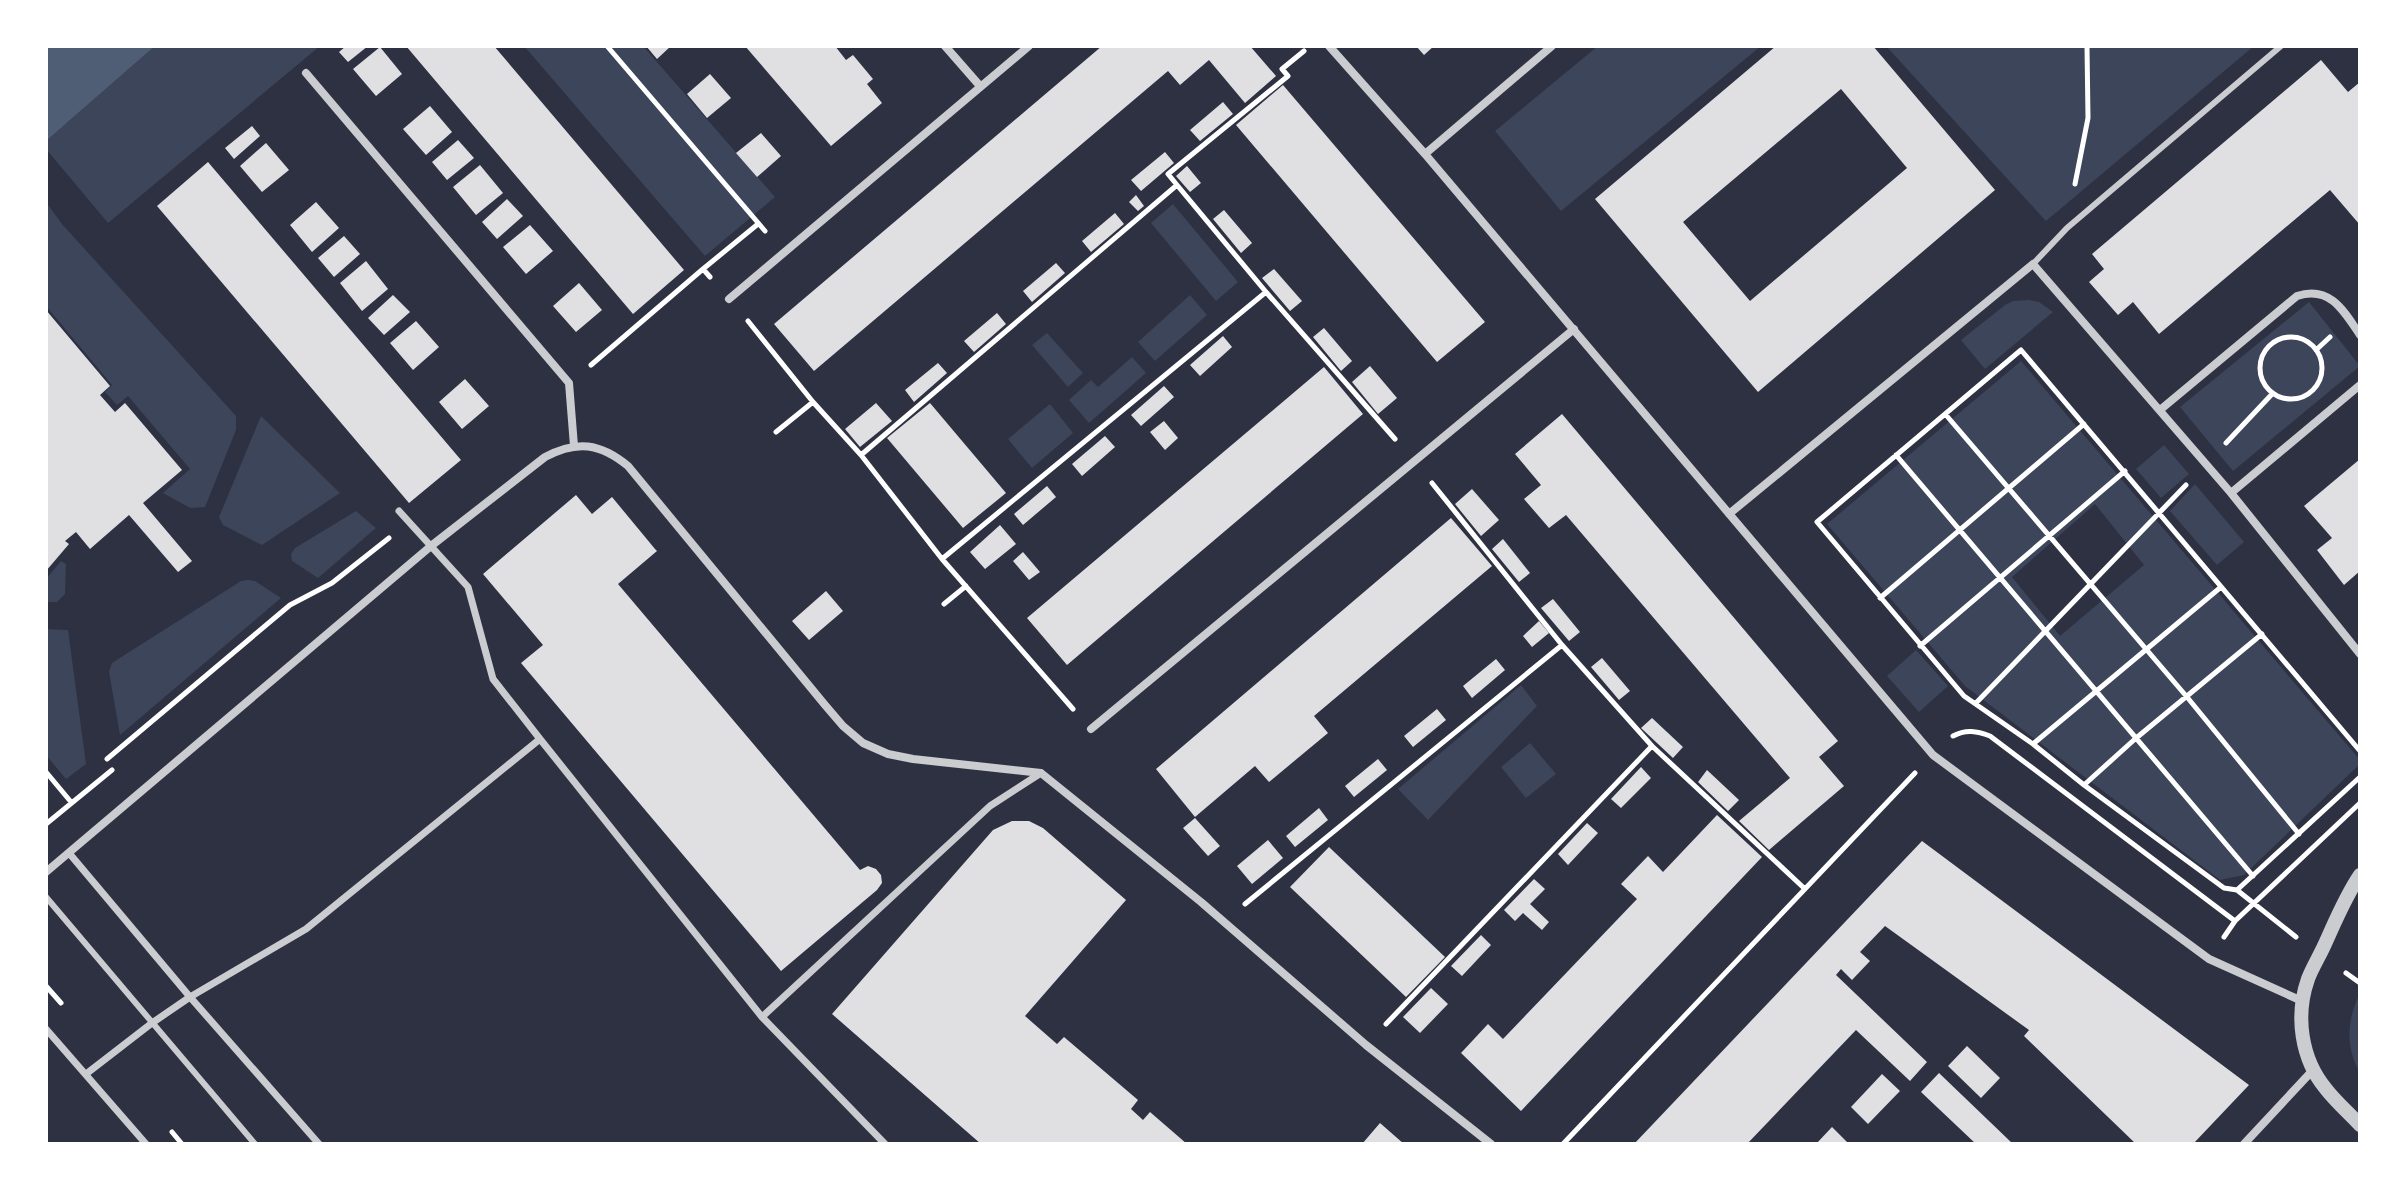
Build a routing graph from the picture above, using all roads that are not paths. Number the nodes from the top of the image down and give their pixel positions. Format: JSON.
{"nodes":[{"id":1,"x":945,"y":46,"type":"edge"},
{"id":2,"x":1029,"y":46,"type":"edge"},
{"id":3,"x":1329,"y":46,"type":"edge"},
{"id":4,"x":1552,"y":46,"type":"edge"},
{"id":5,"x":2281,"y":46,"type":"edge"},
{"id":6,"x":306,"y":73,"type":"dead end"},
{"id":7,"x":980,"y":86,"type":"junction"},
{"id":8,"x":1425,"y":154,"type":"junction"},
{"id":9,"x":2033,"y":264,"type":"junction"},
{"id":10,"x":729,"y":299,"type":"road end"},
{"id":11,"x":1574,"y":329,"type":"junction"},
{"id":12,"x":2360,"y":335,"type":"edge"},
{"id":13,"x":2360,"y":385,"type":"edge"},
{"id":14,"x":2160,"y":410,"type":"junction"},
{"id":15,"x":574,"y":446,"type":"junction"},
{"id":16,"x":2231,"y":493,"type":"junction"},
{"id":17,"x":399,"y":511,"type":"dead end"},
{"id":18,"x":1729,"y":514,"type":"junction"},
{"id":19,"x":431,"y":546,"type":"junction"},
{"id":20,"x":2360,"y":654,"type":"edge"},
{"id":21,"x":1091,"y":729,"type":"road end"},
{"id":22,"x":540,"y":739,"type":"junction"},
{"id":23,"x":1041,"y":773,"type":"junction"},
{"id":24,"x":69,"y":853,"type":"junction"},
{"id":25,"x":46,"y":872,"type":"edge"},
{"id":26,"x":2360,"y":875,"type":"edge"},
{"id":27,"x":46,"y":897,"type":"edge"},
{"id":28,"x":190,"y":997,"type":"junction"},
{"id":29,"x":2302,"y":1001,"type":"junction"},
{"id":30,"x":762,"y":1017,"type":"junction"},
{"id":31,"x":152,"y":1023,"type":"junction"},
{"id":32,"x":46,"y":1029,"type":"edge"},
{"id":33,"x":2313,"y":1070,"type":"junction"},
{"id":34,"x":86,"y":1074,"type":"junction"},
{"id":35,"x":2360,"y":1125,"type":"edge"},
{"id":36,"x":146,"y":1144,"type":"edge"},
{"id":37,"x":255,"y":1144,"type":"edge"},
{"id":38,"x":319,"y":1144,"type":"edge"},
{"id":39,"x":885,"y":1144,"type":"edge"},
{"id":40,"x":1491,"y":1144,"type":"edge"},
{"id":41,"x":2244,"y":1144,"type":"edge"}],
"edges":[{"from":1,"to":7,"type":"street"},
{"from":2,"to":7,"type":"street"},
{"from":3,"to":8,"type":"street"},
{"from":4,"to":8,"type":"street"},
{"from":5,"to":9,"type":"lane"},
{"from":6,"to":15,"type":"street"},
{"from":7,"to":10,"type":"street"},
{"from":8,"to":11,"type":"street"},
{"from":9,"to":14,"type":"street"},
{"from":9,"to":18,"type":"street"},
{"from":11,"to":18,"type":"street"},
{"from":11,"to":21,"type":"street"},
{"from":12,"to":14,"type":"street"},
{"from":13,"to":16,"type":"street"},
{"from":14,"to":16,"type":"street"},
{"from":15,"to":19,"type":"street"},
{"from":15,"to":23,"type":"street"},
{"from":16,"to":20,"type":"street"},
{"from":17,"to":19,"type":"street"},
{"from":18,"to":29,"type":"street"},
{"from":19,"to":22,"type":"street"},
{"from":19,"to":24,"type":"street"},
{"from":22,"to":28,"type":"street"},
{"from":22,"to":30,"type":"street"},
{"from":23,"to":30,"type":"street"},
{"from":23,"to":40,"type":"street"},
{"from":24,"to":25,"type":"street"},
{"from":24,"to":28,"type":"street"},
{"from":26,"to":29,"type":"street"},
{"from":27,"to":31,"type":"lane"},
{"from":28,"to":31,"type":"street"},
{"from":28,"to":38,"type":"street"},
{"from":29,"to":33,"type":"street"},
{"from":30,"to":39,"type":"street"},
{"from":31,"to":34,"type":"street"},
{"from":31,"to":37,"type":"lane"},
{"from":32,"to":34,"type":"street"},
{"from":33,"to":35,"type":"street"},
{"from":33,"to":41,"type":"street"},
{"from":34,"to":36,"type":"street"}]}
